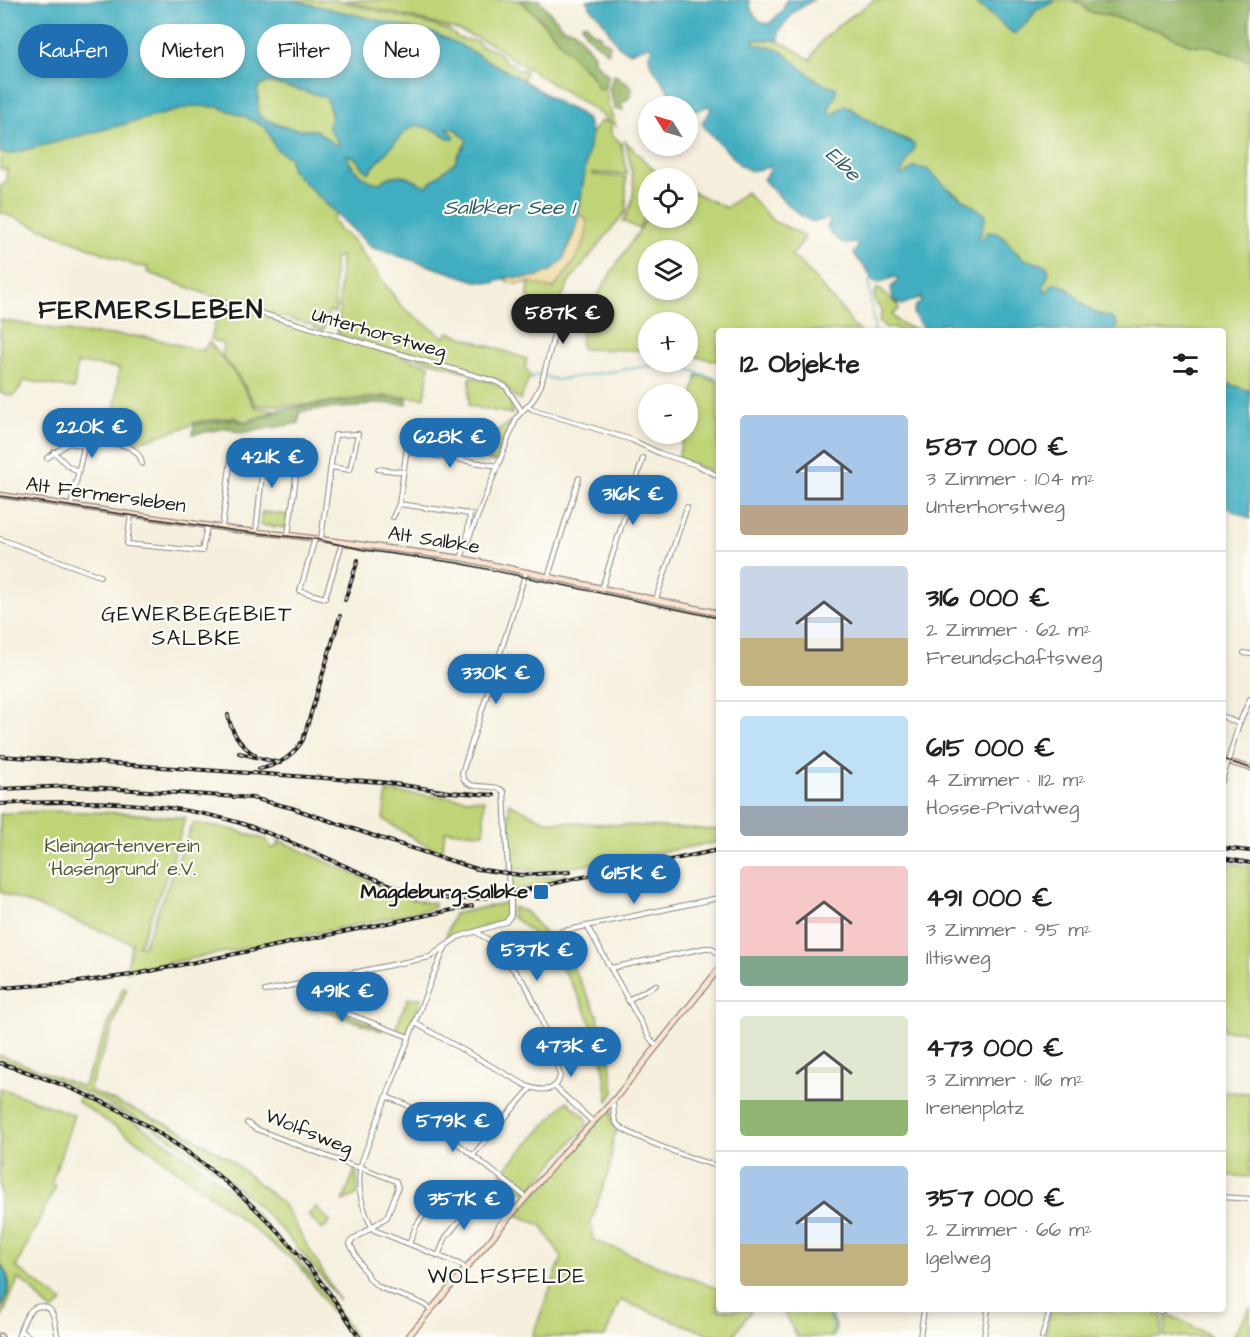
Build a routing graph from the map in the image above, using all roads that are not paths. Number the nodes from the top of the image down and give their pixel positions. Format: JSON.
{"nodes":[{"id":1,"x":216,"y":300,"type":"dead end"},
{"id":2,"x":560,"y":312,"type":"dead end"},
{"id":3,"x":528,"y":406,"type":"junction"},
{"id":4,"x":521,"y":410,"type":"junction"},
{"id":5,"x":409,"y":433,"type":"dead end"},
{"id":6,"x":445,"y":435,"type":"dead end"},
{"id":7,"x":85,"y":446,"type":"junction"},
{"id":8,"x":265,"y":446,"type":"junction"},
{"id":9,"x":406,"y":451,"type":"junction"},
{"id":10,"x":54,"y":452,"type":"junction"},
{"id":11,"x":442,"y":456,"type":"junction"},
{"id":12,"x":47,"y":458,"type":"dead end"},
{"id":13,"x":643,"y":458,"type":"dead end"},
{"id":14,"x":142,"y":464,"type":"dead end"},
{"id":15,"x":498,"y":466,"type":"junction"},
{"id":16,"x":331,"y":467,"type":"junction"},
{"id":17,"x":378,"y":469,"type":"dead end"},
{"id":18,"x":77,"y":471,"type":"junction"},
{"id":19,"x":403,"y":472,"type":"junction"},
{"id":20,"x":716,"y":475,"type":"edge"},
{"id":21,"x":579,"y":478,"type":"dead end"},
{"id":22,"x":0,"y":495,"type":"edge"},
{"id":23,"x":0,"y":501,"type":"edge"},
{"id":24,"x":399,"y":504,"type":"junction"},
{"id":25,"x":71,"y":505,"type":"junction"},
{"id":26,"x":687,"y":507,"type":"dead end"},
{"id":27,"x":482,"y":509,"type":"junction"},
{"id":28,"x":131,"y":513,"type":"junction"},
{"id":29,"x":470,"y":514,"type":"junction"},
{"id":30,"x":393,"y":517,"type":"dead end"},
{"id":31,"x":207,"y":526,"type":"junction"},
{"id":32,"x":222,"y":528,"type":"junction"},
{"id":33,"x":256,"y":532,"type":"junction"},
{"id":34,"x":288,"y":535,"type":"junction"},
{"id":35,"x":318,"y":538,"type":"junction"},
{"id":36,"x":0,"y":539,"type":"edge"},
{"id":37,"x":342,"y":543,"type":"junction"},
{"id":38,"x":466,"y":546,"type":"junction"},
{"id":39,"x":461,"y":558,"type":"junction"},
{"id":40,"x":526,"y":572,"type":"junction"},
{"id":41,"x":100,"y":576,"type":"dead end"},
{"id":42,"x":548,"y":577,"type":"junction"},
{"id":43,"x":602,"y":588,"type":"junction"},
{"id":44,"x":656,"y":599,"type":"junction"},
{"id":45,"x":716,"y":613,"type":"edge"},
{"id":46,"x":1244,"y":653,"type":"dead end"},
{"id":47,"x":1250,"y":654,"type":"edge"},
{"id":48,"x":1250,"y":699,"type":"edge"},
{"id":49,"x":1226,"y":718,"type":"edge"},
{"id":50,"x":1239,"y":724,"type":"junction"},
{"id":51,"x":1226,"y":758,"type":"edge"},
{"id":52,"x":1226,"y":761,"type":"edge"},
{"id":53,"x":1250,"y":768,"type":"edge"},
{"id":54,"x":716,"y":898,"type":"edge"},
{"id":55,"x":587,"y":926,"type":"junction"},
{"id":56,"x":491,"y":927,"type":"junction"},
{"id":57,"x":476,"y":932,"type":"junction"},
{"id":58,"x":554,"y":933,"type":"dead end"},
{"id":59,"x":489,"y":940,"type":"junction"},
{"id":60,"x":446,"y":946,"type":"junction"},
{"id":61,"x":716,"y":951,"type":"edge"},
{"id":62,"x":611,"y":968,"type":"junction"},
{"id":63,"x":716,"y":972,"type":"edge"},
{"id":64,"x":304,"y":984,"type":"junction"},
{"id":65,"x":656,"y":985,"type":"dead end"},
{"id":66,"x":265,"y":991,"type":"dead end"},
{"id":67,"x":628,"y":1000,"type":"junction"},
{"id":68,"x":415,"y":1023,"type":"junction"},
{"id":69,"x":409,"y":1037,"type":"junction"},
{"id":70,"x":656,"y":1046,"type":"junction"},
{"id":71,"x":554,"y":1086,"type":"junction"},
{"id":72,"x":531,"y":1088,"type":"junction"},
{"id":73,"x":387,"y":1097,"type":"junction"},
{"id":74,"x":612,"y":1101,"type":"junction"},
{"id":75,"x":593,"y":1122,"type":"junction"},
{"id":76,"x":247,"y":1123,"type":"dead end"},
{"id":77,"x":473,"y":1155,"type":"junction"},
{"id":78,"x":716,"y":1165,"type":"edge"},
{"id":79,"x":360,"y":1167,"type":"junction"},
{"id":80,"x":443,"y":1185,"type":"dead end"},
{"id":81,"x":526,"y":1197,"type":"junction"},
{"id":82,"x":1226,"y":1197,"type":"edge"},
{"id":83,"x":1250,"y":1199,"type":"edge"},
{"id":84,"x":477,"y":1200,"type":"dead end"},
{"id":85,"x":518,"y":1206,"type":"junction"},
{"id":86,"x":513,"y":1212,"type":"junction"},
{"id":87,"x":502,"y":1226,"type":"junction"},
{"id":88,"x":372,"y":1228,"type":"junction"},
{"id":89,"x":495,"y":1233,"type":"junction"},
{"id":90,"x":409,"y":1244,"type":"junction"},
{"id":91,"x":438,"y":1256,"type":"junction"},
{"id":92,"x":466,"y":1269,"type":"junction"},
{"id":93,"x":431,"y":1309,"type":"junction"},
{"id":94,"x":924,"y":1312,"type":"edge"},
{"id":95,"x":988,"y":1312,"type":"edge"},
{"id":96,"x":1049,"y":1312,"type":"edge"},
{"id":97,"x":20,"y":1331,"type":"junction"},
{"id":98,"x":18,"y":1337,"type":"edge"},
{"id":99,"x":30,"y":1337,"type":"edge"},
{"id":100,"x":58,"y":1337,"type":"edge"},
{"id":101,"x":408,"y":1337,"type":"edge"},
{"id":102,"x":920,"y":1337,"type":"edge"},
{"id":103,"x":984,"y":1337,"type":"edge"},
{"id":104,"x":1042,"y":1337,"type":"edge"}],
"edges":[{"from":1,"to":4,"type":"street","name":"Unterhorstweg"},
{"from":2,"to":3,"type":"street"},
{"from":3,"to":4,"type":"street"},
{"from":3,"to":20,"type":"street"},
{"from":4,"to":15,"type":"street"},
{"from":5,"to":9,"type":"street"},
{"from":6,"to":11,"type":"street"},
{"from":7,"to":10,"type":"street"},
{"from":7,"to":14,"type":"street"},
{"from":7,"to":18,"type":"street"},
{"from":8,"to":32,"type":"street"},
{"from":8,"to":33,"type":"street"},
{"from":8,"to":34,"type":"street"},
{"from":9,"to":11,"type":"street"},
{"from":9,"to":19,"type":"street"},
{"from":10,"to":12,"type":"street"},
{"from":10,"to":18,"type":"street"},
{"from":11,"to":15,"type":"street"},
{"from":13,"to":43,"type":"street"},
{"from":15,"to":27,"type":"street"},
{"from":16,"to":16,"type":"street"},
{"from":16,"to":35,"type":"street"},
{"from":17,"to":19,"type":"street"},
{"from":18,"to":25,"type":"street"},
{"from":19,"to":24,"type":"street"},
{"from":21,"to":42,"type":"street"},
{"from":22,"to":23,"type":"street"},
{"from":22,"to":25,"type":"main road","name":"Alt Fermersleben"},
{"from":24,"to":29,"type":"street"},
{"from":24,"to":30,"type":"street"},
{"from":25,"to":28,"type":"main road","name":"Alt Fermersleben"},
{"from":26,"to":44,"type":"street"},
{"from":27,"to":29,"type":"street"},
{"from":27,"to":38,"type":"street"},
{"from":28,"to":31,"type":"main road","name":"Alt Fermersleben"},
{"from":28,"to":31,"type":"street"},
{"from":29,"to":38,"type":"street"},
{"from":31,"to":32,"type":"main road","name":"Alt Fermersleben"},
{"from":32,"to":33,"type":"main road","name":"Alt Fermersleben"},
{"from":33,"to":34,"type":"main road","name":"Alt Fermersleben"},
{"from":34,"to":35,"type":"main road","name":"Alt Fermersleben"},
{"from":35,"to":37,"type":"main road","name":"Alt Salbke"},
{"from":35,"to":37,"type":"street"},
{"from":36,"to":41,"type":"street"},
{"from":37,"to":39,"type":"main road","name":"Alt Salbke"},
{"from":38,"to":39,"type":"street"},
{"from":39,"to":40,"type":"main road","name":"Alt Salbke"},
{"from":40,"to":42,"type":"main road","name":"Alt Salbke"},
{"from":40,"to":56,"type":"street","bridge":true},
{"from":42,"to":43,"type":"main road","name":"Alt Salbke"},
{"from":43,"to":44,"type":"main road","name":"Alt Salbke"},
{"from":44,"to":45,"type":"main road","name":"Alt Salbke"},
{"from":46,"to":47,"type":"street"},
{"from":48,"to":50,"type":"street"},
{"from":49,"to":50,"type":"street"},
{"from":50,"to":51,"type":"street"},
{"from":52,"to":53,"type":"main road"},
{"from":54,"to":55,"type":"street"},
{"from":55,"to":58,"type":"street"},
{"from":55,"to":62,"type":"street"},
{"from":56,"to":57,"type":"street"},
{"from":56,"to":59,"type":"street"},
{"from":57,"to":59,"type":"street"},
{"from":57,"to":60,"type":"street"},
{"from":59,"to":71,"type":"street"},
{"from":60,"to":64,"type":"street"},
{"from":60,"to":68,"type":"street"},
{"from":61,"to":62,"type":"street"},
{"from":62,"to":67,"type":"street"},
{"from":63,"to":70,"type":"main road"},
{"from":64,"to":66,"type":"street"},
{"from":64,"to":69,"type":"street"},
{"from":65,"to":67,"type":"street"},
{"from":67,"to":70,"type":"street"},
{"from":68,"to":69,"type":"street"},
{"from":68,"to":72,"type":"street"},
{"from":69,"to":73,"type":"street"},
{"from":70,"to":74,"type":"main road"},
{"from":71,"to":72,"type":"street"},
{"from":71,"to":75,"type":"street"},
{"from":72,"to":77,"type":"street"},
{"from":73,"to":77,"type":"street"},
{"from":73,"to":79,"type":"street"},
{"from":74,"to":75,"type":"main road"},
{"from":74,"to":78,"type":"street"},
{"from":75,"to":81,"type":"main road"},
{"from":76,"to":79,"type":"street","name":"Wolfsweg"},
{"from":77,"to":81,"type":"street"},
{"from":79,"to":88,"type":"street"},
{"from":79,"to":88,"type":"street","name":"Wolfsweg"},
{"from":80,"to":90,"type":"street"},
{"from":81,"to":85,"type":"main road"},
{"from":82,"to":83,"type":"street"},
{"from":84,"to":91,"type":"street"},
{"from":85,"to":86,"type":"main road"},
{"from":85,"to":87,"type":"street"},
{"from":86,"to":87,"type":"main road"},
{"from":86,"to":89,"type":"street"},
{"from":87,"to":89,"type":"main road"},
{"from":88,"to":90,"type":"street"},
{"from":88,"to":93,"type":"street"},
{"from":89,"to":92,"type":"main road"},
{"from":90,"to":91,"type":"street"},
{"from":91,"to":92,"type":"street"},
{"from":92,"to":93,"type":"main road"},
{"from":93,"to":101,"type":"main road"},
{"from":94,"to":102,"type":"street"},
{"from":95,"to":103,"type":"street"},
{"from":96,"to":104,"type":"street"},
{"from":97,"to":98,"type":"street"},
{"from":97,"to":99,"type":"street"},
{"from":97,"to":100,"type":"street"}]}
